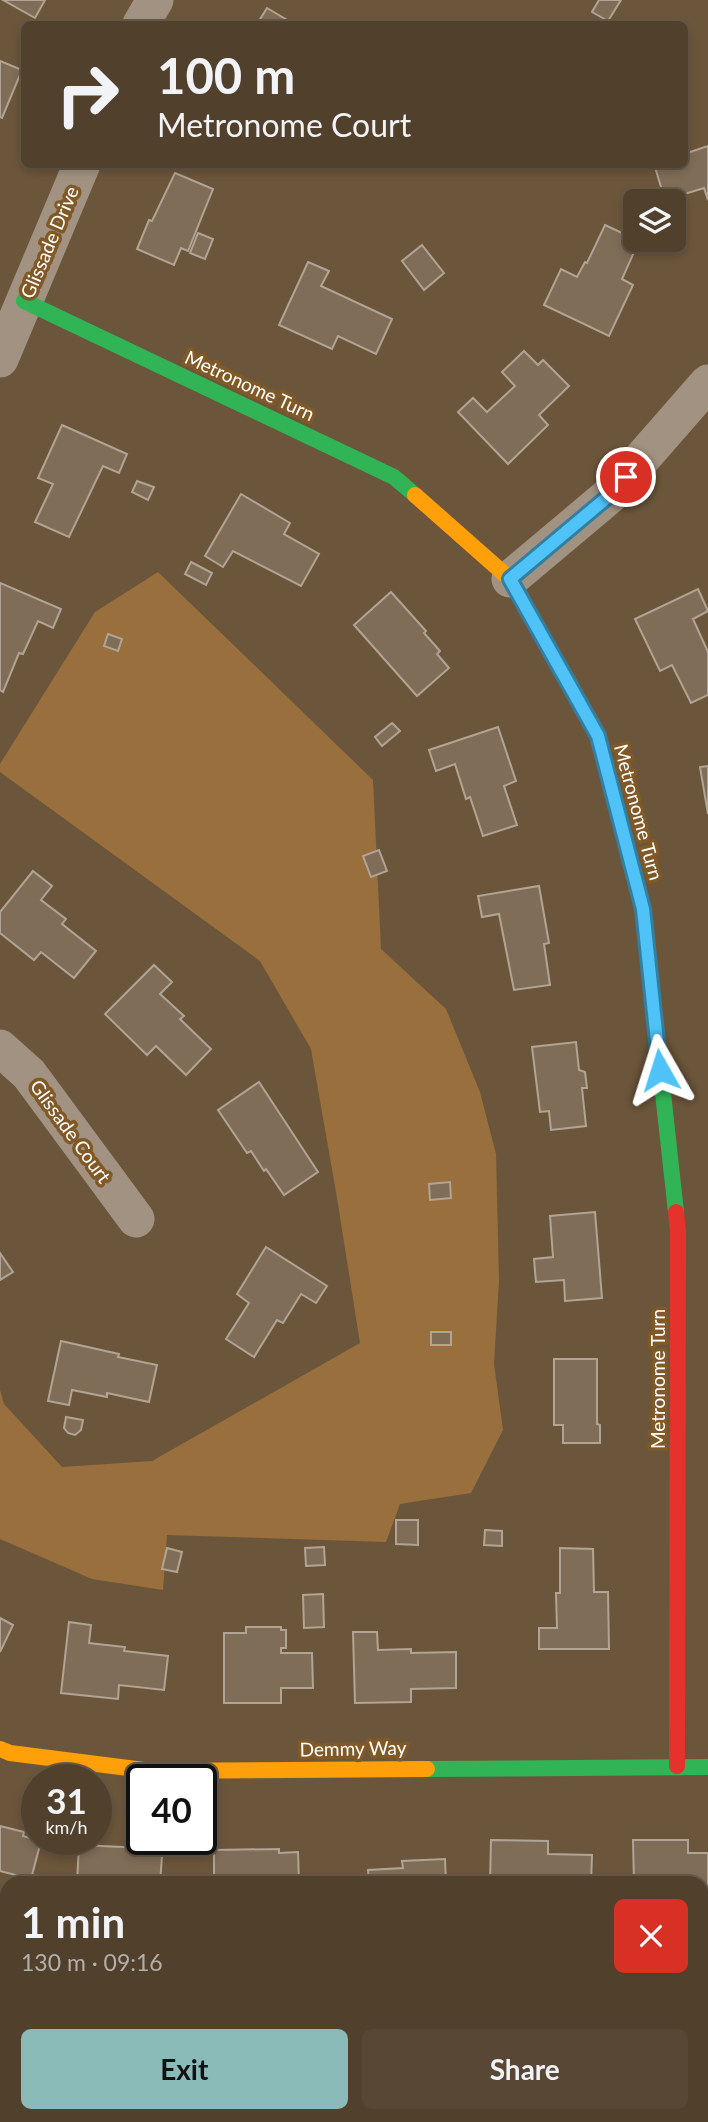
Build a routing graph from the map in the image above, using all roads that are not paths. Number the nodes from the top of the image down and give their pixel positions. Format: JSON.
{"nodes":[{"id":1,"x":155,"y":0,"type":"edge"},
{"id":2,"x":143,"y":21,"type":"edge"},
{"id":3,"x":80,"y":168,"type":"edge"},
{"id":4,"x":24,"y":302,"type":"junction"},
{"id":5,"x":0,"y":359,"type":"edge"},
{"id":6,"x":708,"y":383,"type":"edge"},
{"id":7,"x":510,"y":579,"type":"junction"},
{"id":8,"x":0,"y":1048,"type":"edge"},
{"id":9,"x":136,"y":1219,"type":"dead end"},
{"id":10,"x":0,"y":1749,"type":"edge"},
{"id":11,"x":677,"y":1766,"type":"junction"},
{"id":12,"x":708,"y":1767,"type":"edge"}],
"edges":[{"from":1,"to":2,"type":"street"},
{"from":3,"to":4,"type":"street","name":"Glissade Drive"},
{"from":4,"to":5,"type":"street","name":"Glissade Drive"},
{"from":4,"to":7,"type":"street","name":"Metronome Turn"},
{"from":6,"to":7,"type":"street"},
{"from":7,"to":11,"type":"street","name":"Metronome Turn"},
{"from":8,"to":9,"type":"street","name":"Glissade Court"},
{"from":10,"to":11,"type":"street","name":"Demmy Way"},
{"from":11,"to":12,"type":"street","name":"Demmy Way"}]}
